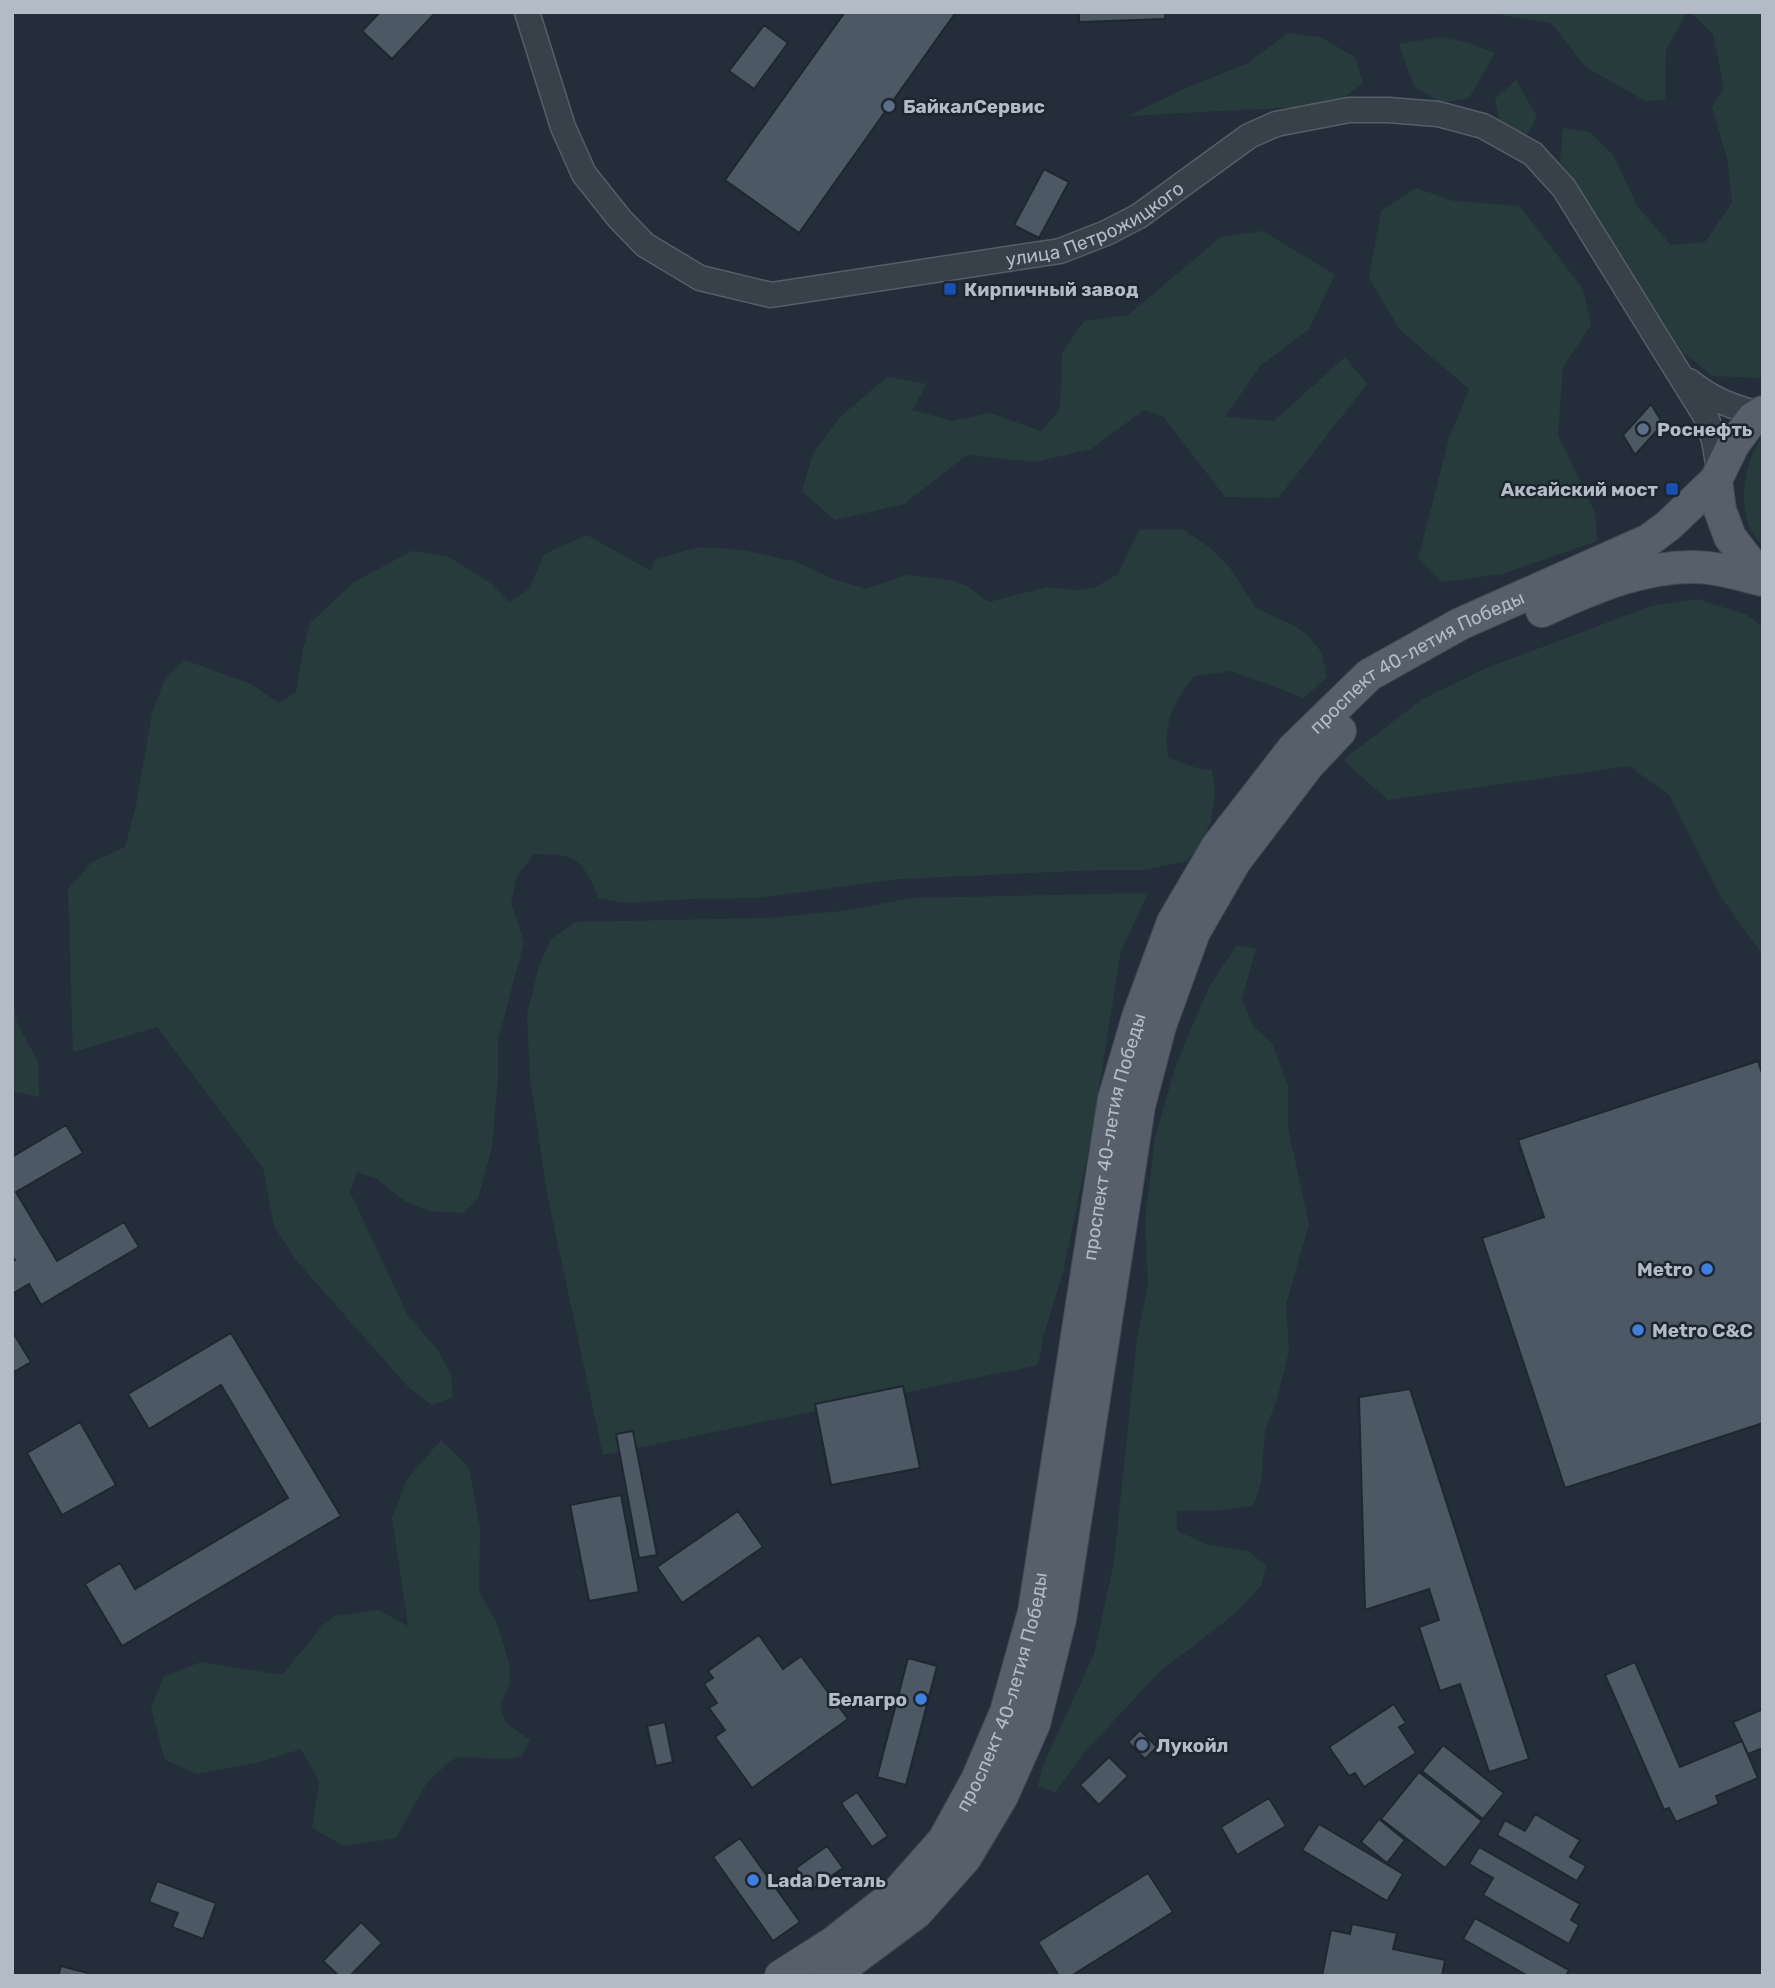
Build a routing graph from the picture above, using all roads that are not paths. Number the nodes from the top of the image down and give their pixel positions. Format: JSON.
{"nodes":[{"id":1,"x":527,"y":12,"type":"edge"},
{"id":2,"x":1675,"y":370,"type":"junction"},
{"id":3,"x":1761,"y":413,"type":"edge"},
{"id":4,"x":1717,"y":474,"type":"junction"},
{"id":5,"x":1763,"y":580,"type":"edge"},
{"id":6,"x":896,"y":1911,"type":"junction"},
{"id":7,"x":781,"y":1976,"type":"edge"},
{"id":8,"x":831,"y":1976,"type":"edge"}],
"edges":[{"from":1,"to":2,"type":"street","name":"улица Петрожицкого"},
{"from":2,"to":3,"type":"street","name":"улица Петрожицкого"},
{"from":2,"to":4,"type":"street","name":"улица Петрожицкого"},
{"from":3,"to":4,"type":"main road","name":"проспект 40-летия Победы"},
{"from":4,"to":5,"type":"main road"},
{"from":4,"to":6,"type":"main road","name":"проспект 40-летия Победы"},
{"from":5,"to":6,"type":"main road","name":"проспект 40-летия Победы"},
{"from":6,"to":7,"type":"main road","name":"проспект 40-летия Победы"},
{"from":6,"to":8,"type":"main road","name":"проспект 40-летия Победы"}]}
